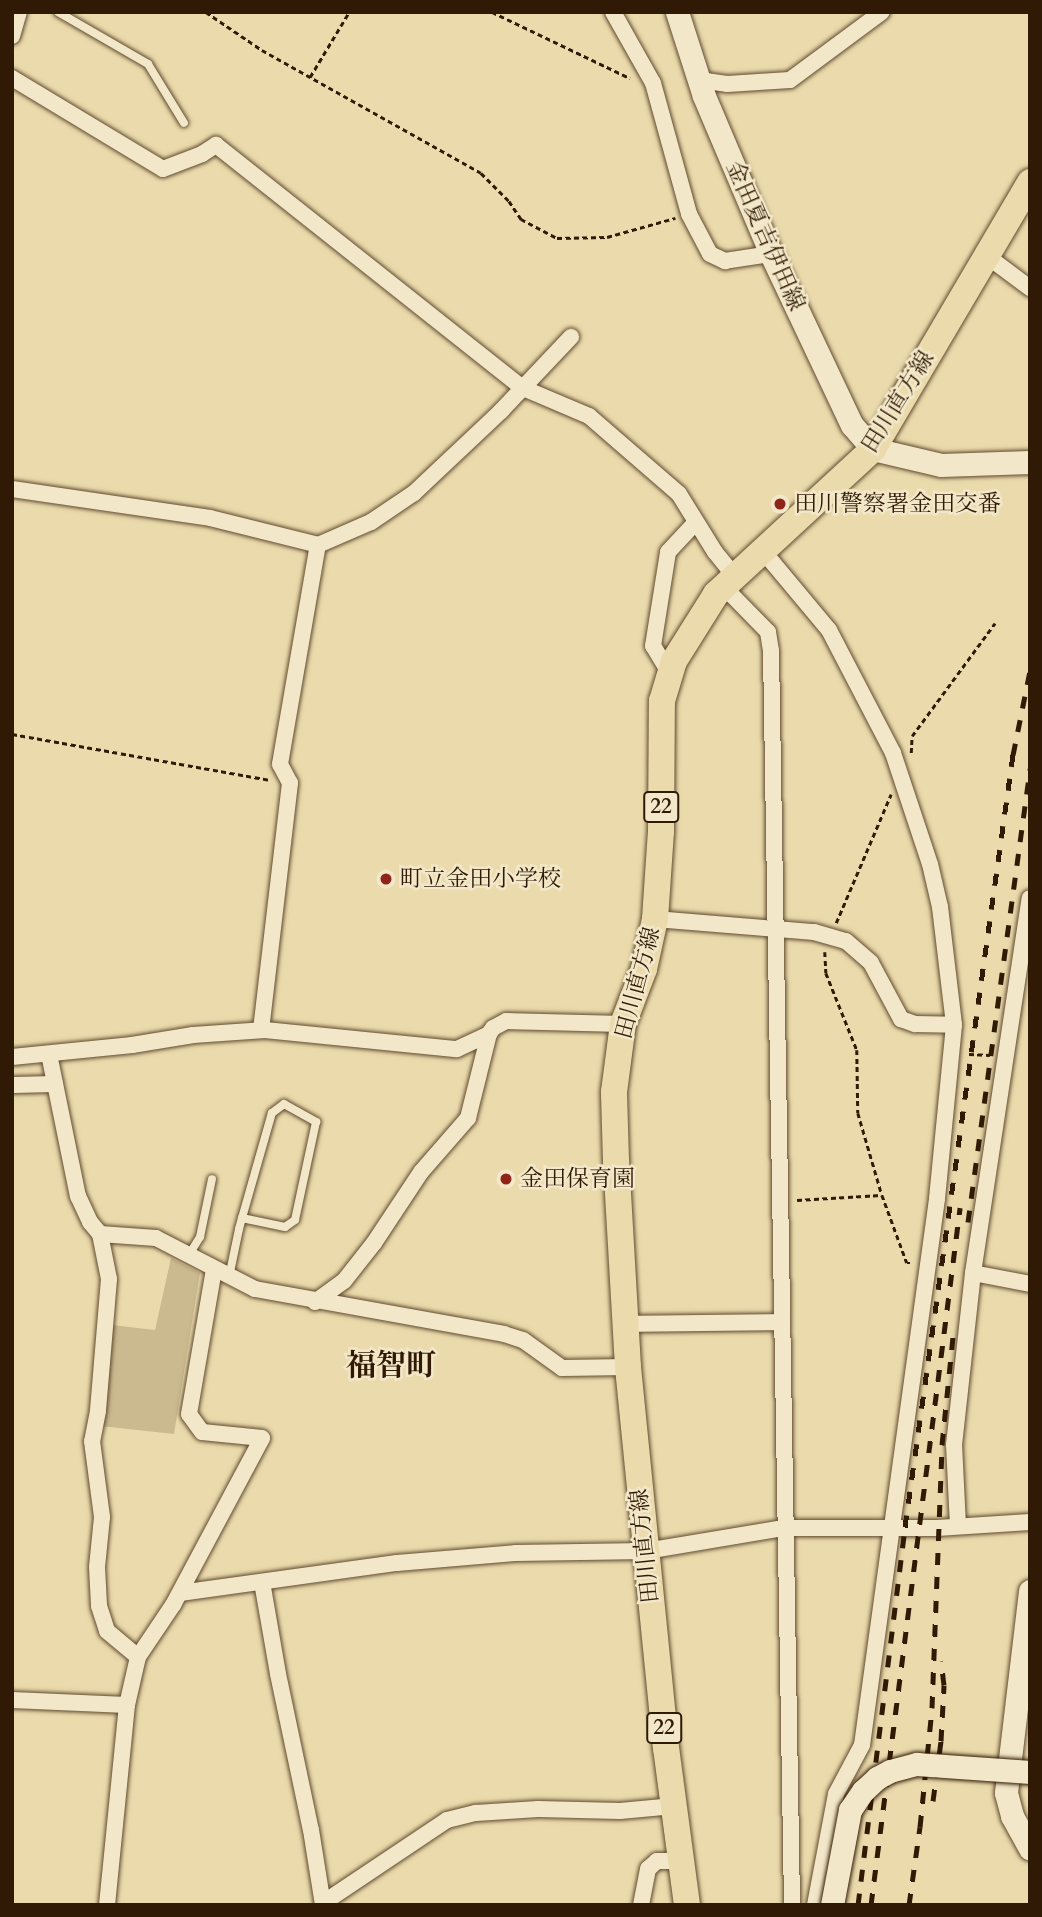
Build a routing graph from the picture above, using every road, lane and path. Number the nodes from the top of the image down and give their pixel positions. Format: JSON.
{"nodes":[{"id":1,"x":19,"y":12,"type":"edge"},
{"id":2,"x":58,"y":12,"type":"edge"},
{"id":3,"x":206,"y":12,"type":"edge"},
{"id":4,"x":349,"y":12,"type":"edge"},
{"id":5,"x":492,"y":12,"type":"edge"},
{"id":6,"x":613,"y":12,"type":"edge"},
{"id":7,"x":677,"y":12,"type":"edge"},
{"id":8,"x":882,"y":12,"type":"edge"},
{"id":9,"x":12,"y":36,"type":"edge"},
{"id":10,"x":310,"y":77,"type":"junction"},
{"id":11,"x":12,"y":78,"type":"edge"},
{"id":12,"x":699,"y":80,"type":"junction"},
{"id":13,"x":653,"y":83,"type":"junction"},
{"id":14,"x":184,"y":123,"type":"dead end"},
{"id":15,"x":1030,"y":182,"type":"edge"},
{"id":16,"x":689,"y":214,"type":"junction"},
{"id":17,"x":771,"y":254,"type":"junction"},
{"id":18,"x":986,"y":256,"type":"junction"},
{"id":19,"x":1030,"y":288,"type":"edge"},
{"id":20,"x":571,"y":337,"type":"dead end"},
{"id":21,"x":523,"y":388,"type":"junction"},
{"id":22,"x":873,"y":449,"type":"junction"},
{"id":23,"x":1030,"y":462,"type":"edge"},
{"id":24,"x":12,"y":489,"type":"edge"},
{"id":25,"x":696,"y":522,"type":"junction"},
{"id":26,"x":318,"y":545,"type":"junction"},
{"id":27,"x":764,"y":551,"type":"junction"},
{"id":28,"x":730,"y":582,"type":"junction"},
{"id":29,"x":995,"y":623,"type":"dead end"},
{"id":30,"x":670,"y":674,"type":"junction"},
{"id":31,"x":12,"y":734,"type":"edge"},
{"id":32,"x":904,"y":782,"type":"junction"},
{"id":33,"x":289,"y":783,"type":"junction"},
{"id":34,"x":1030,"y":898,"type":"edge"},
{"id":35,"x":655,"y":919,"type":"junction"},
{"id":36,"x":775,"y":931,"type":"junction"},
{"id":37,"x":1027,"y":933,"type":"edge"},
{"id":38,"x":831,"y":937,"type":"junction"},
{"id":39,"x":1022,"y":993,"type":"edge"},
{"id":40,"x":623,"y":1024,"type":"junction"},
{"id":41,"x":954,"y":1025,"type":"junction"},
{"id":42,"x":261,"y":1030,"type":"junction"},
{"id":43,"x":489,"y":1034,"type":"junction"},
{"id":44,"x":951,"y":1053,"type":"junction"},
{"id":45,"x":50,"y":1054,"type":"junction"},
{"id":46,"x":12,"y":1057,"type":"edge"},
{"id":47,"x":1005,"y":1057,"type":"junction"},
{"id":48,"x":55,"y":1084,"type":"junction"},
{"id":49,"x":12,"y":1085,"type":"edge"},
{"id":50,"x":212,"y":1179,"type":"dead end"},
{"id":51,"x":882,"y":1195,"type":"junction"},
{"id":52,"x":779,"y":1200,"type":"junction"},
{"id":53,"x":242,"y":1218,"type":"junction"},
{"id":54,"x":100,"y":1234,"type":"junction"},
{"id":55,"x":190,"y":1253,"type":"junction"},
{"id":56,"x":928,"y":1265,"type":"junction"},
{"id":57,"x":214,"y":1270,"type":"junction"},
{"id":58,"x":973,"y":1273,"type":"junction"},
{"id":59,"x":229,"y":1277,"type":"junction"},
{"id":60,"x":1030,"y":1284,"type":"edge"},
{"id":61,"x":315,"y":1302,"type":"junction"},
{"id":62,"x":781,"y":1322,"type":"junction"},
{"id":63,"x":625,"y":1324,"type":"junction"},
{"id":64,"x":628,"y":1367,"type":"junction"},
{"id":65,"x":1030,"y":1522,"type":"edge"},
{"id":66,"x":958,"y":1526,"type":"junction"},
{"id":67,"x":891,"y":1527,"type":"junction"},
{"id":68,"x":784,"y":1528,"type":"junction"},
{"id":69,"x":646,"y":1551,"type":"junction"},
{"id":70,"x":262,"y":1581,"type":"junction"},
{"id":71,"x":1030,"y":1591,"type":"edge"},
{"id":72,"x":180,"y":1593,"type":"junction"},
{"id":73,"x":138,"y":1657,"type":"junction"},
{"id":74,"x":12,"y":1700,"type":"edge"},
{"id":75,"x":127,"y":1705,"type":"junction"},
{"id":76,"x":1030,"y":1772,"type":"edge"},
{"id":77,"x":674,"y":1806,"type":"junction"},
{"id":78,"x":1028,"y":1835,"type":"edge"},
{"id":79,"x":681,"y":1861,"type":"junction"},
{"id":80,"x":323,"y":1904,"type":"edge"},
{"id":81,"x":107,"y":1905,"type":"edge"},
{"id":82,"x":641,"y":1905,"type":"edge"},
{"id":83,"x":687,"y":1905,"type":"edge"},
{"id":84,"x":792,"y":1905,"type":"edge"},
{"id":85,"x":815,"y":1905,"type":"edge"},
{"id":86,"x":832,"y":1905,"type":"edge"}],
"edges":[{"from":1,"to":9,"type":"street"},
{"from":2,"to":14,"type":"lane"},
{"from":3,"to":10,"type":"path"},
{"from":4,"to":10,"type":"path"},
{"from":5,"to":13,"type":"path"},
{"from":6,"to":13,"type":"street"},
{"from":7,"to":12,"type":"main road","name":"金田夏吉伊田線"},
{"from":8,"to":12,"type":"street"},
{"from":10,"to":16,"type":"path"},
{"from":11,"to":21,"type":"street"},
{"from":12,"to":17,"type":"main road","name":"金田夏吉伊田線"},
{"from":13,"to":16,"type":"street"},
{"from":15,"to":18,"type":"main road","name":"田川直方線","number":"22"},
{"from":16,"to":17,"type":"street"},
{"from":17,"to":22,"type":"main road","name":"金田夏吉伊田線"},
{"from":18,"to":19,"type":"street"},
{"from":18,"to":22,"type":"main road","name":"田川直方線","number":"22"},
{"from":20,"to":21,"type":"street"},
{"from":21,"to":25,"type":"street"},
{"from":21,"to":26,"type":"street"},
{"from":22,"to":23,"type":"main road"},
{"from":22,"to":27,"type":"main road","name":"田川直方線","number":"22"},
{"from":24,"to":26,"type":"street"},
{"from":25,"to":28,"type":"street"},
{"from":25,"to":30,"type":"street"},
{"from":26,"to":33,"type":"street"},
{"from":27,"to":28,"type":"main road","name":"田川直方線","number":"22"},
{"from":27,"to":32,"type":"street"},
{"from":28,"to":30,"type":"main road","name":"田川直方線","number":"22"},
{"from":28,"to":36,"type":"street"},
{"from":29,"to":32,"type":"path"},
{"from":30,"to":35,"type":"main road","name":"田川直方線","number":"22"},
{"from":31,"to":33,"type":"path"},
{"from":32,"to":38,"type":"path"},
{"from":32,"to":41,"type":"street"},
{"from":33,"to":42,"type":"street"},
{"from":34,"to":37,"type":"street"},
{"from":35,"to":36,"type":"street"},
{"from":35,"to":40,"type":"main road","name":"田川直方線","number":"22"},
{"from":36,"to":38,"type":"street"},
{"from":36,"to":52,"type":"street"},
{"from":37,"to":39,"type":"street"},
{"from":38,"to":41,"type":"street"},
{"from":38,"to":51,"type":"path"},
{"from":39,"to":47,"type":"street"},
{"from":40,"to":43,"type":"street"},
{"from":40,"to":63,"type":"main road","name":"田川直方線","number":"22"},
{"from":41,"to":44,"type":"street"},
{"from":42,"to":43,"type":"street"},
{"from":42,"to":45,"type":"street"},
{"from":43,"to":61,"type":"street"},
{"from":44,"to":47,"type":"path"},
{"from":44,"to":56,"type":"street"},
{"from":45,"to":46,"type":"street"},
{"from":45,"to":48,"type":"street"},
{"from":47,"to":58,"type":"street"},
{"from":48,"to":49,"type":"street"},
{"from":48,"to":54,"type":"street"},
{"from":50,"to":55,"type":"lane"},
{"from":51,"to":52,"type":"path"},
{"from":51,"to":56,"type":"path"},
{"from":52,"to":62,"type":"street"},
{"from":53,"to":53,"type":"lane"},
{"from":53,"to":59,"type":"lane"},
{"from":54,"to":55,"type":"street"},
{"from":54,"to":73,"type":"street"},
{"from":55,"to":57,"type":"street"},
{"from":56,"to":67,"type":"street"},
{"from":57,"to":59,"type":"street"},
{"from":57,"to":72,"type":"street"},
{"from":58,"to":60,"type":"street"},
{"from":58,"to":66,"type":"street"},
{"from":59,"to":61,"type":"street"},
{"from":61,"to":64,"type":"street"},
{"from":62,"to":63,"type":"street"},
{"from":62,"to":68,"type":"street"},
{"from":63,"to":64,"type":"main road","name":"田川直方線","number":"22"},
{"from":64,"to":69,"type":"main road","name":"田川直方線","number":"22"},
{"from":65,"to":66,"type":"street"},
{"from":66,"to":67,"type":"street"},
{"from":67,"to":68,"type":"street"},
{"from":67,"to":85,"type":"street"},
{"from":68,"to":69,"type":"street"},
{"from":68,"to":84,"type":"street"},
{"from":69,"to":70,"type":"street"},
{"from":69,"to":77,"type":"main road","name":"田川直方線","number":"22"},
{"from":70,"to":72,"type":"street"},
{"from":70,"to":80,"type":"street"},
{"from":71,"to":78,"type":"main road"},
{"from":72,"to":73,"type":"street"},
{"from":73,"to":75,"type":"street"},
{"from":74,"to":75,"type":"street"},
{"from":75,"to":81,"type":"street"},
{"from":76,"to":86,"type":"main road","bridge":true},
{"from":77,"to":79,"type":"main road","name":"田川直方線","number":"22"},
{"from":77,"to":80,"type":"street"},
{"from":79,"to":82,"type":"street"},
{"from":79,"to":83,"type":"main road","name":"田川直方線","number":"22"}]}
